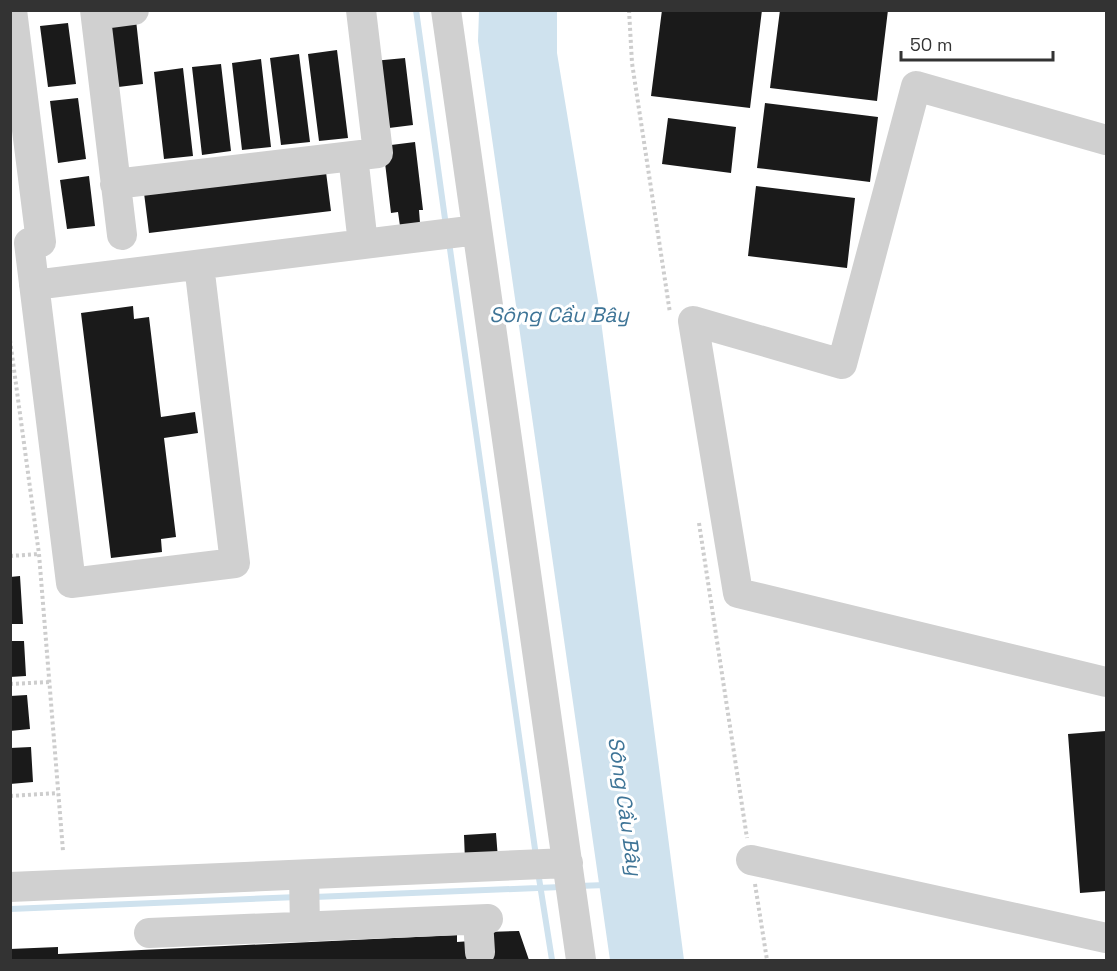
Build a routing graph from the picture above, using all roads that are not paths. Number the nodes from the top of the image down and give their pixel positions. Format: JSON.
{"nodes":[{"id":1,"x":12,"y":10,"type":"edge"},
{"id":2,"x":134,"y":10,"type":"edge"},
{"id":3,"x":361,"y":10,"type":"edge"},
{"id":4,"x":446,"y":10,"type":"edge"},
{"id":5,"x":95,"y":13,"type":"edge"},
{"id":6,"x":1107,"y":140,"type":"edge"},
{"id":7,"x":353,"y":156,"type":"junction"},
{"id":8,"x":116,"y":184,"type":"junction"},
{"id":9,"x":471,"y":231,"type":"junction"},
{"id":10,"x":122,"y":235,"type":"dead end"},
{"id":11,"x":363,"y":244,"type":"junction"},
{"id":12,"x":199,"y":265,"type":"junction"},
{"id":13,"x":34,"y":285,"type":"junction"},
{"id":14,"x":1107,"y":682,"type":"edge"},
{"id":15,"x":751,"y":860,"type":"dead end"},
{"id":16,"x":563,"y":864,"type":"junction"},
{"id":17,"x":10,"y":887,"type":"edge"},
{"id":18,"x":304,"y":900,"type":"junction"},
{"id":19,"x":149,"y":933,"type":"dead end"},
{"id":20,"x":1107,"y":938,"type":"edge"},
{"id":21,"x":480,"y":952,"type":"dead end"},
{"id":22,"x":581,"y":960,"type":"edge"}],
"edges":[{"from":1,"to":13,"type":"street"},
{"from":2,"to":5,"type":"street"},
{"from":3,"to":7,"type":"street"},
{"from":4,"to":9,"type":"street"},
{"from":5,"to":8,"type":"street"},
{"from":6,"to":14,"type":"street"},
{"from":7,"to":8,"type":"street"},
{"from":7,"to":11,"type":"street"},
{"from":8,"to":10,"type":"street"},
{"from":9,"to":11,"type":"street"},
{"from":9,"to":16,"type":"street"},
{"from":11,"to":12,"type":"street"},
{"from":12,"to":13,"type":"street"},
{"from":12,"to":13,"type":"street"},
{"from":15,"to":20,"type":"street"},
{"from":16,"to":18,"type":"street"},
{"from":16,"to":22,"type":"street"},
{"from":17,"to":18,"type":"street"},
{"from":18,"to":19,"type":"street"},
{"from":18,"to":21,"type":"street"}]}
